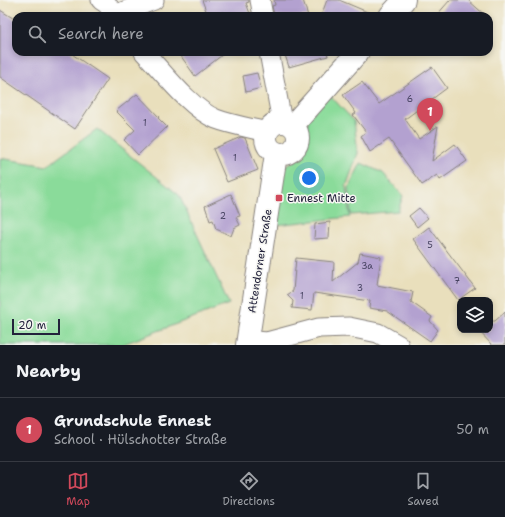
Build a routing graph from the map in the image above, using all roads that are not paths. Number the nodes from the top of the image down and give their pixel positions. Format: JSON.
{"nodes":[{"id":1,"x":102,"y":0,"type":"edge"},
{"id":2,"x":154,"y":0,"type":"edge"},
{"id":3,"x":260,"y":0,"type":"edge"},
{"id":4,"x":112,"y":12,"type":"edge"},
{"id":5,"x":122,"y":12,"type":"edge"},
{"id":6,"x":262,"y":12,"type":"edge"},
{"id":7,"x":148,"y":56,"type":"edge"},
{"id":8,"x":270,"y":56,"type":"edge"},
{"id":9,"x":354,"y":56,"type":"edge"},
{"id":10,"x":281,"y":126,"type":"junction"},
{"id":11,"x":276,"y":154,"type":"junction"},
{"id":12,"x":247,"y":343,"type":"edge"},
{"id":13,"x":399,"y":345,"type":"edge"}],
"edges":[{"from":1,"to":4,"type":"street"},
{"from":2,"to":5,"type":"street"},
{"from":3,"to":6,"type":"street"},
{"from":7,"to":10,"type":"street"},
{"from":8,"to":10,"type":"street"},
{"from":9,"to":10,"type":"street"},
{"from":10,"to":11,"type":"street"},
{"from":10,"to":11,"type":"street"},
{"from":11,"to":12,"type":"street","name":"Attendorner Straße"},
{"from":12,"to":13,"type":"street"}]}
